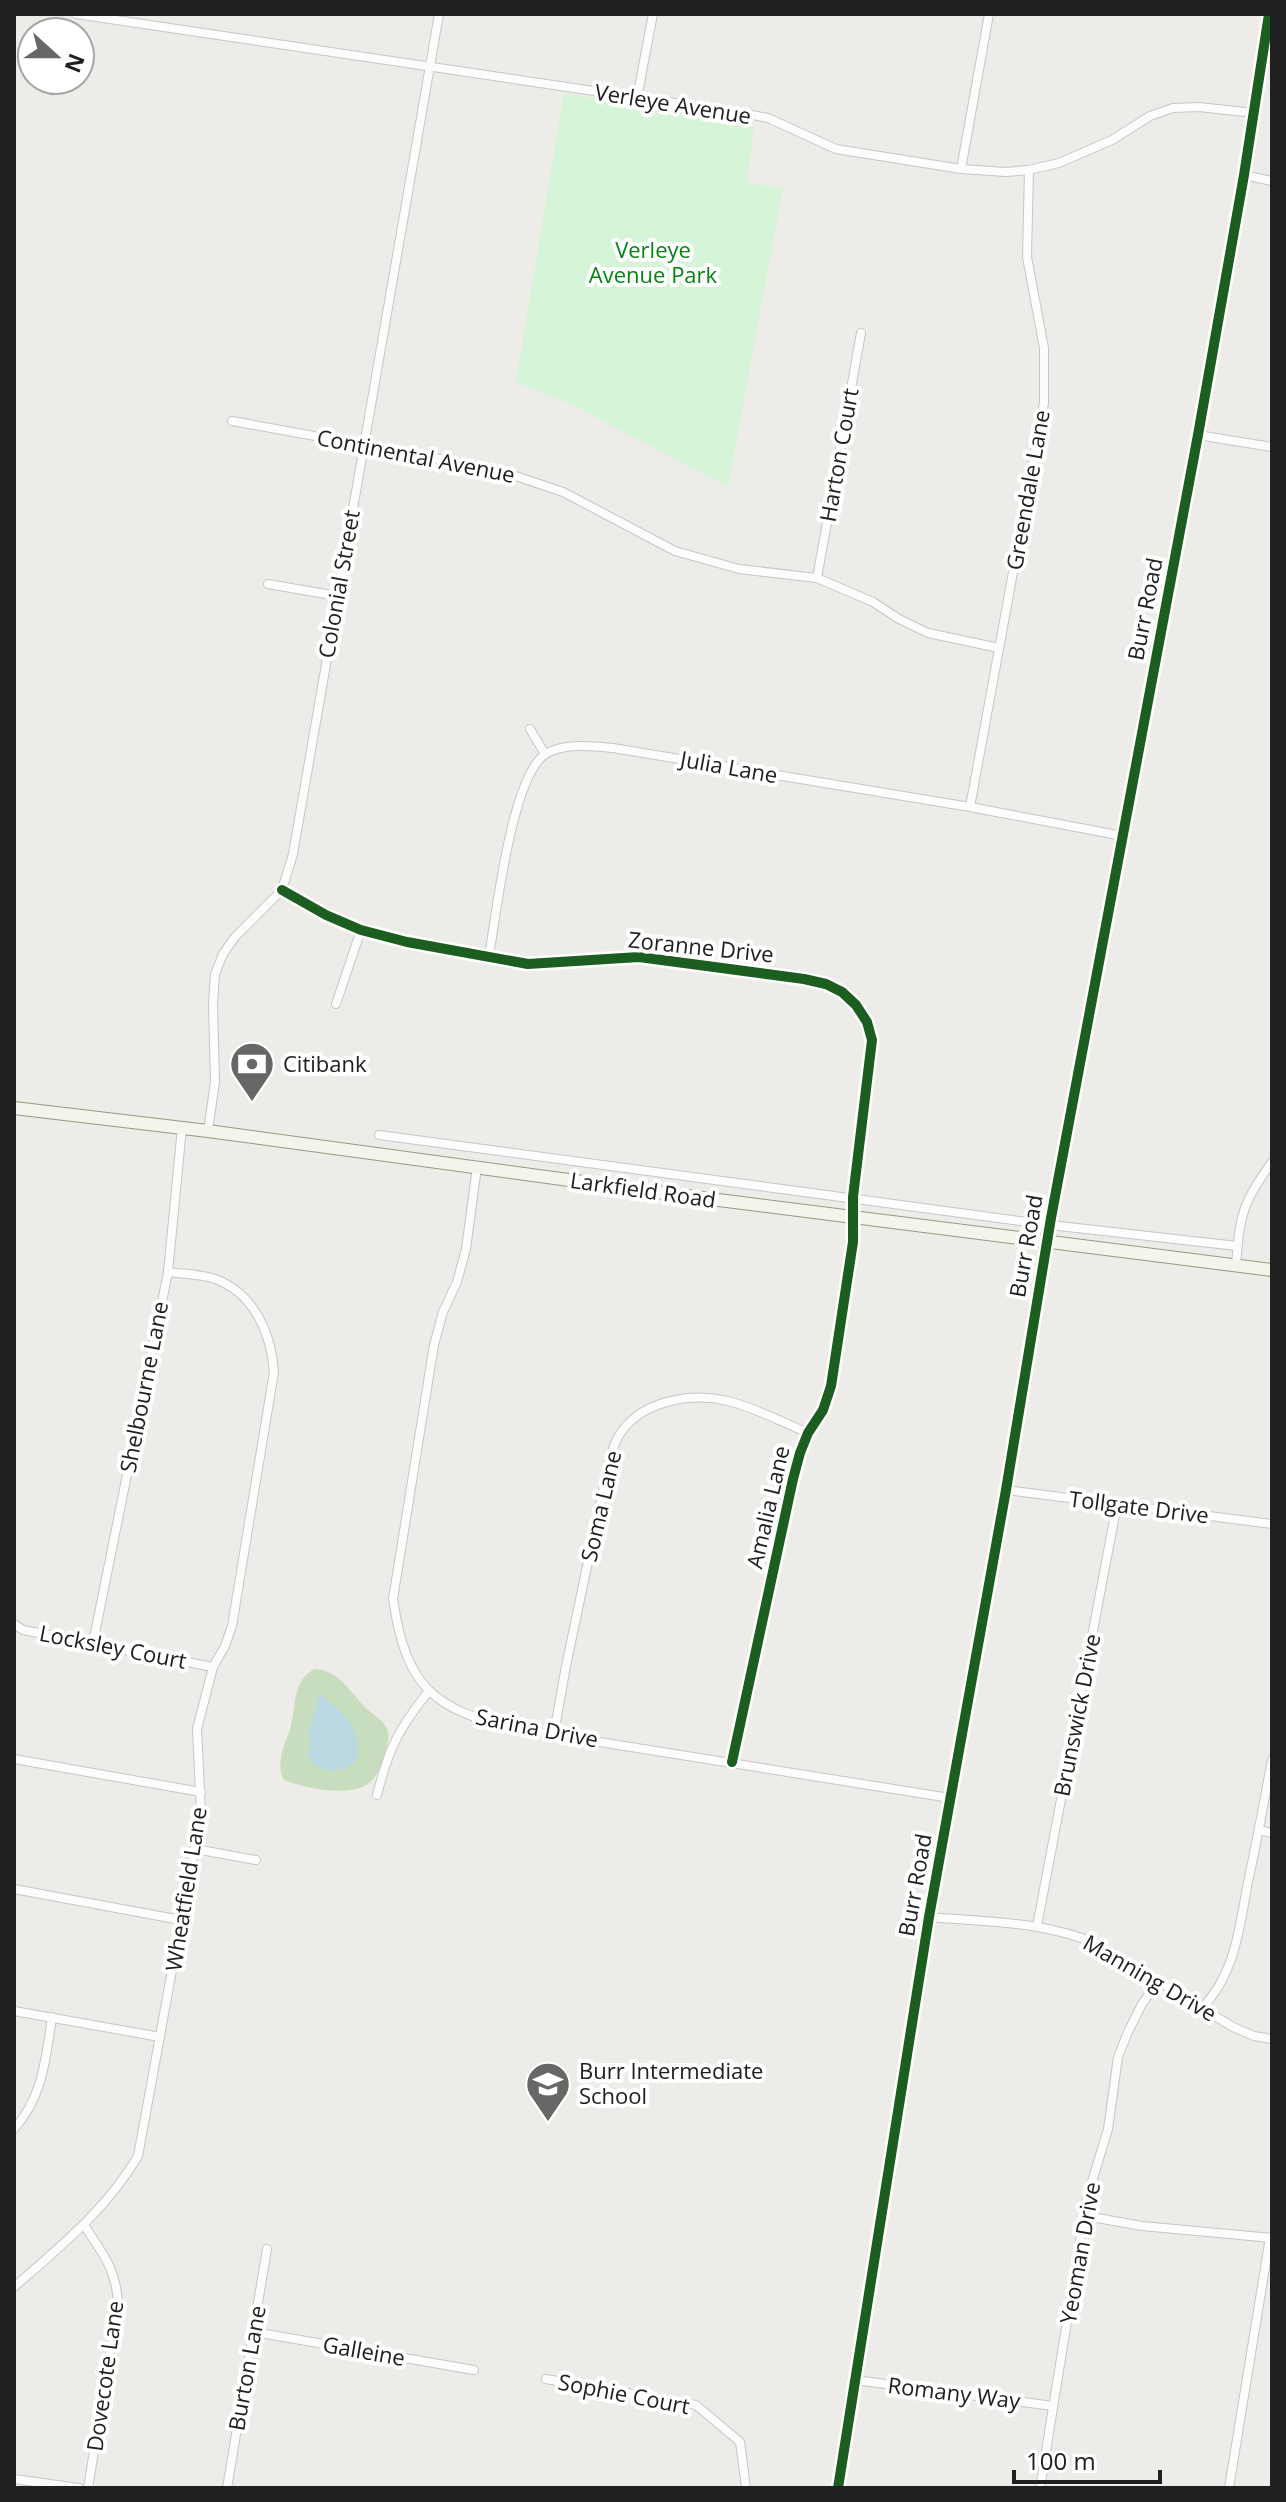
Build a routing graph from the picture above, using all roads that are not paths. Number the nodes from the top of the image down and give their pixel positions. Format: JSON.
{"nodes":[{"id":1,"x":76,"y":14,"type":"edge"},
{"id":2,"x":439,"y":14,"type":"edge"},
{"id":3,"x":653,"y":14,"type":"edge"},
{"id":4,"x":978,"y":14,"type":"edge"},
{"id":5,"x":1269,"y":14,"type":"edge"},
{"id":6,"x":989,"y":15,"type":"edge"},
{"id":7,"x":430,"y":68,"type":"junction"},
{"id":8,"x":637,"y":98,"type":"junction"},
{"id":9,"x":1254,"y":113,"type":"junction"},
{"id":10,"x":961,"y":169,"type":"junction"},
{"id":11,"x":1029,"y":170,"type":"junction"},
{"id":12,"x":1244,"y":175,"type":"junction"},
{"id":13,"x":1272,"y":181,"type":"edge"},
{"id":14,"x":861,"y":333,"type":"dead end"},
{"id":15,"x":232,"y":421,"type":"dead end"},
{"id":16,"x":1198,"y":435,"type":"junction"},
{"id":17,"x":364,"y":444,"type":"junction"},
{"id":18,"x":1272,"y":447,"type":"edge"},
{"id":19,"x":817,"y":578,"type":"junction"},
{"id":20,"x":268,"y":584,"type":"dead end"},
{"id":21,"x":337,"y":596,"type":"junction"},
{"id":22,"x":999,"y":648,"type":"junction"},
{"id":23,"x":530,"y":729,"type":"dead end"},
{"id":24,"x":545,"y":754,"type":"junction"},
{"id":25,"x":970,"y":807,"type":"junction"},
{"id":26,"x":1123,"y":836,"type":"junction"},
{"id":27,"x":282,"y":890,"type":"junction"},
{"id":28,"x":361,"y":930,"type":"junction"},
{"id":29,"x":489,"y":956,"type":"junction"},
{"id":30,"x":336,"y":1004,"type":"dead end"},
{"id":31,"x":14,"y":1108,"type":"edge"},
{"id":32,"x":182,"y":1128,"type":"junction"},
{"id":33,"x":208,"y":1131,"type":"junction"},
{"id":34,"x":379,"y":1135,"type":"dead end"},
{"id":35,"x":1272,"y":1162,"type":"edge"},
{"id":36,"x":477,"y":1167,"type":"junction"},
{"id":37,"x":853,"y":1197,"type":"junction"},
{"id":38,"x":853,"y":1217,"type":"junction"},
{"id":39,"x":1050,"y":1225,"type":"junction"},
{"id":40,"x":1047,"y":1241,"type":"junction"},
{"id":41,"x":1237,"y":1246,"type":"junction"},
{"id":42,"x":1236,"y":1265,"type":"junction"},
{"id":43,"x":1272,"y":1270,"type":"edge"},
{"id":44,"x":168,"y":1272,"type":"junction"},
{"id":45,"x":808,"y":1433,"type":"junction"},
{"id":46,"x":1006,"y":1490,"type":"junction"},
{"id":47,"x":1117,"y":1504,"type":"junction"},
{"id":48,"x":1272,"y":1524,"type":"edge"},
{"id":49,"x":14,"y":1624,"type":"edge"},
{"id":50,"x":93,"y":1643,"type":"junction"},
{"id":51,"x":213,"y":1667,"type":"junction"},
{"id":52,"x":428,"y":1692,"type":"junction"},
{"id":53,"x":554,"y":1733,"type":"junction"},
{"id":54,"x":14,"y":1759,"type":"edge"},
{"id":55,"x":1272,"y":1760,"type":"edge"},
{"id":56,"x":732,"y":1762,"type":"junction"},
{"id":57,"x":201,"y":1792,"type":"junction"},
{"id":58,"x":377,"y":1795,"type":"dead end"},
{"id":59,"x":950,"y":1798,"type":"junction"},
{"id":60,"x":1259,"y":1830,"type":"junction"},
{"id":61,"x":1272,"y":1833,"type":"edge"},
{"id":62,"x":195,"y":1849,"type":"junction"},
{"id":63,"x":256,"y":1860,"type":"dead end"},
{"id":64,"x":14,"y":1889,"type":"edge"},
{"id":65,"x":929,"y":1917,"type":"junction"},
{"id":66,"x":181,"y":1920,"type":"junction"},
{"id":67,"x":1037,"y":1926,"type":"junction"},
{"id":68,"x":1158,"y":1982,"type":"junction"},
{"id":69,"x":1202,"y":2008,"type":"junction"},
{"id":70,"x":14,"y":2011,"type":"edge"},
{"id":71,"x":52,"y":2017,"type":"junction"},
{"id":72,"x":160,"y":2037,"type":"junction"},
{"id":73,"x":1272,"y":2039,"type":"edge"},
{"id":74,"x":14,"y":2129,"type":"edge"},
{"id":75,"x":1086,"y":2216,"type":"junction"},
{"id":76,"x":84,"y":2225,"type":"junction"},
{"id":77,"x":1271,"y":2238,"type":"edge"},
{"id":78,"x":267,"y":2249,"type":"dead end"},
{"id":79,"x":14,"y":2287,"type":"edge"},
{"id":80,"x":254,"y":2332,"type":"junction"},
{"id":81,"x":474,"y":2370,"type":"dead end"},
{"id":82,"x":546,"y":2379,"type":"dead end"},
{"id":83,"x":855,"y":2380,"type":"junction"},
{"id":84,"x":1053,"y":2406,"type":"junction"},
{"id":85,"x":14,"y":2479,"type":"edge"},
{"id":86,"x":79,"y":2488,"type":"edge"},
{"id":87,"x":88,"y":2488,"type":"edge"},
{"id":88,"x":227,"y":2488,"type":"edge"},
{"id":89,"x":746,"y":2488,"type":"edge"},
{"id":90,"x":838,"y":2488,"type":"edge"},
{"id":91,"x":1040,"y":2488,"type":"edge"},
{"id":92,"x":1229,"y":2488,"type":"edge"}],
"edges":[{"from":1,"to":7,"type":"street","name":"Verleye Avenue"},
{"from":2,"to":7,"type":"street","name":"Colonial Street"},
{"from":3,"to":8,"type":"street"},
{"from":4,"to":6,"type":"street"},
{"from":5,"to":9,"type":"street","name":"Burr Road"},
{"from":6,"to":10,"type":"street"},
{"from":7,"to":8,"type":"street","name":"Verleye Avenue"},
{"from":7,"to":17,"type":"street","name":"Colonial Street"},
{"from":8,"to":10,"type":"street","name":"Verleye Avenue"},
{"from":9,"to":11,"type":"street","name":"Verleye Avenue"},
{"from":9,"to":12,"type":"street","name":"Burr Road"},
{"from":10,"to":11,"type":"street","name":"Verleye Avenue"},
{"from":11,"to":22,"type":"street","name":"Greendale Lane"},
{"from":12,"to":13,"type":"street"},
{"from":12,"to":16,"type":"street","name":"Burr Road"},
{"from":14,"to":19,"type":"street","name":"Harton Court"},
{"from":15,"to":17,"type":"street","name":"Continental Avenue"},
{"from":16,"to":18,"type":"street"},
{"from":16,"to":26,"type":"street","name":"Burr Road"},
{"from":17,"to":19,"type":"street","name":"Continental Avenue"},
{"from":17,"to":21,"type":"street","name":"Colonial Street"},
{"from":19,"to":22,"type":"street","name":"Continental Avenue"},
{"from":20,"to":21,"type":"street"},
{"from":21,"to":27,"type":"street","name":"Colonial Street"},
{"from":22,"to":25,"type":"street","name":"Greendale Lane"},
{"from":23,"to":24,"type":"street"},
{"from":24,"to":25,"type":"street","name":"Julia Lane"},
{"from":24,"to":29,"type":"street"},
{"from":25,"to":26,"type":"street","name":"Julia Lane"},
{"from":26,"to":39,"type":"street","name":"Burr Road"},
{"from":27,"to":28,"type":"street","name":"Zoranne Drive"},
{"from":27,"to":33,"type":"street","name":"Colonial Street"},
{"from":28,"to":29,"type":"street","name":"Zoranne Drive"},
{"from":28,"to":30,"type":"street"},
{"from":29,"to":37,"type":"street","name":"Zoranne Drive"},
{"from":31,"to":32,"type":"main road","name":"Larkfield Road"},
{"from":32,"to":33,"type":"main road","name":"Larkfield Road"},
{"from":32,"to":44,"type":"street","name":"Shelbourne Lane"},
{"from":33,"to":36,"type":"main road","name":"Larkfield Road"},
{"from":34,"to":37,"type":"street","name":"Larkfield Road"},
{"from":35,"to":41,"type":"street"},
{"from":36,"to":38,"type":"main road","name":"Larkfield Road"},
{"from":36,"to":52,"type":"street","name":"Sarina Drive"},
{"from":37,"to":38,"type":"street","name":"Zoranne Drive"},
{"from":37,"to":39,"type":"street","name":"Larkfield Road"},
{"from":38,"to":40,"type":"main road","name":"Larkfield Road"},
{"from":38,"to":45,"type":"street","name":"Amalia Lane"},
{"from":39,"to":40,"type":"street","name":"Burr Road"},
{"from":39,"to":41,"type":"street","name":"Larkfield Road"},
{"from":40,"to":42,"type":"main road","name":"Larkfield Road"},
{"from":40,"to":46,"type":"street","name":"Burr Road"},
{"from":41,"to":42,"type":"street"},
{"from":42,"to":43,"type":"main road","name":"Larkfield Road"},
{"from":44,"to":50,"type":"street","name":"Shelbourne Lane"},
{"from":44,"to":51,"type":"street","name":"Wheatfield Lane"},
{"from":45,"to":53,"type":"street","name":"Soma Lane"},
{"from":45,"to":56,"type":"street","name":"Amalia Lane"},
{"from":46,"to":47,"type":"street","name":"Tollgate Drive"},
{"from":46,"to":59,"type":"street","name":"Burr Road"},
{"from":47,"to":48,"type":"street","name":"Tollgate Drive"},
{"from":47,"to":67,"type":"street","name":"Brunswick Drive"},
{"from":49,"to":50,"type":"street","name":"Locksley Court"},
{"from":50,"to":51,"type":"street","name":"Locksley Court"},
{"from":51,"to":57,"type":"street","name":"Wheatfield Lane"},
{"from":52,"to":53,"type":"street","name":"Sarina Drive"},
{"from":52,"to":58,"type":"street"},
{"from":53,"to":56,"type":"street","name":"Sarina Drive"},
{"from":54,"to":57,"type":"street"},
{"from":55,"to":60,"type":"street"},
{"from":56,"to":59,"type":"street","name":"Sarina Drive"},
{"from":57,"to":62,"type":"street","name":"Wheatfield Lane"},
{"from":59,"to":65,"type":"street","name":"Burr Road"},
{"from":60,"to":61,"type":"street"},
{"from":60,"to":69,"type":"street"},
{"from":62,"to":63,"type":"street"},
{"from":62,"to":66,"type":"street","name":"Wheatfield Lane"},
{"from":64,"to":66,"type":"street"},
{"from":65,"to":67,"type":"street","name":"Manning Drive"},
{"from":65,"to":83,"type":"street","name":"Burr Road"},
{"from":66,"to":72,"type":"street","name":"Wheatfield Lane"},
{"from":67,"to":68,"type":"street","name":"Manning Drive"},
{"from":68,"to":69,"type":"street","name":"Manning Drive"},
{"from":68,"to":75,"type":"street","name":"Yeoman Drive"},
{"from":69,"to":73,"type":"street","name":"Manning Drive"},
{"from":70,"to":71,"type":"street"},
{"from":71,"to":72,"type":"street"},
{"from":71,"to":74,"type":"street"},
{"from":72,"to":76,"type":"street","name":"Wheatfield Lane"},
{"from":75,"to":77,"type":"street"},
{"from":75,"to":84,"type":"street","name":"Yeoman Drive"},
{"from":76,"to":79,"type":"street","name":"Wheatfield Lane"},
{"from":76,"to":87,"type":"street","name":"Dovecote Lane"},
{"from":77,"to":92,"type":"street"},
{"from":78,"to":80,"type":"street","name":"Burton Lane"},
{"from":80,"to":81,"type":"street","name":"Galleine"},
{"from":80,"to":88,"type":"street","name":"Burton Lane"},
{"from":82,"to":89,"type":"street","name":"Sophie Court"},
{"from":83,"to":84,"type":"street","name":"Romany Way"},
{"from":83,"to":90,"type":"street","name":"Burr Road"},
{"from":84,"to":91,"type":"street","name":"Yeoman Drive"},
{"from":85,"to":86,"type":"street"}]}
